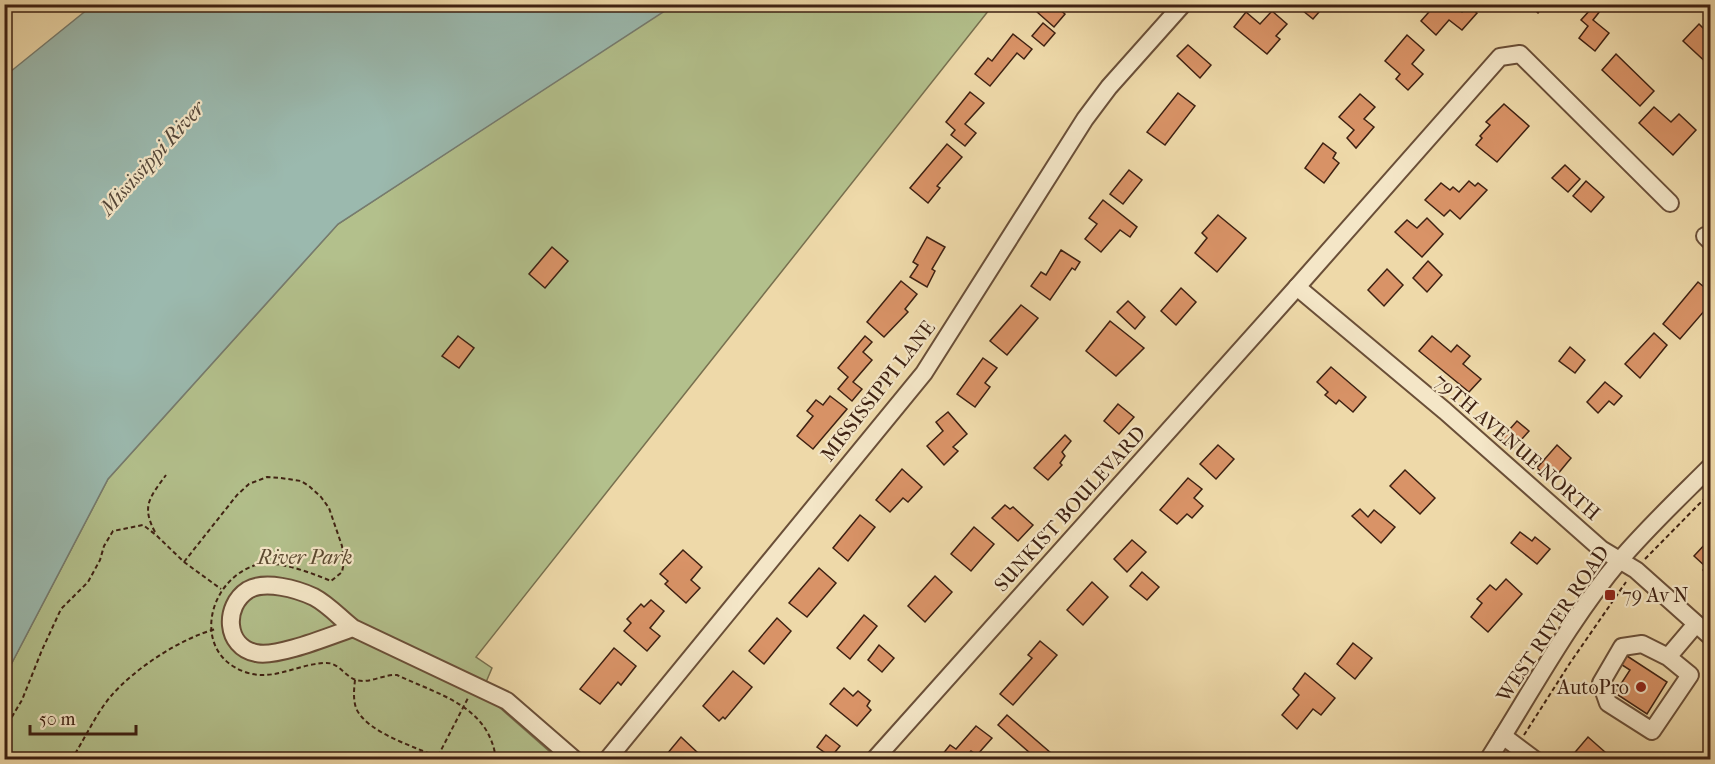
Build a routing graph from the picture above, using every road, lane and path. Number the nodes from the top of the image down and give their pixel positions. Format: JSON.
{"nodes":[{"id":1,"x":1183,"y":4,"type":"edge"},
{"id":2,"x":1670,"y":203,"type":"dead end"},
{"id":3,"x":1297,"y":287,"type":"junction"},
{"id":4,"x":1710,"y":467,"type":"edge"},
{"id":5,"x":166,"y":475,"type":"dead end"},
{"id":6,"x":1710,"y":493,"type":"edge"},
{"id":7,"x":156,"y":535,"type":"junction"},
{"id":8,"x":1647,"y":557,"type":"dead end"},
{"id":9,"x":1620,"y":560,"type":"junction"},
{"id":10,"x":184,"y":562,"type":"junction"},
{"id":11,"x":323,"y":578,"type":"dead end"},
{"id":12,"x":1626,"y":582,"type":"dead end"},
{"id":13,"x":222,"y":590,"type":"dead end"},
{"id":14,"x":1696,"y":624,"type":"junction"},
{"id":15,"x":230,"y":626,"type":"junction"},
{"id":16,"x":353,"y":628,"type":"junction"},
{"id":17,"x":1710,"y":636,"type":"edge"},
{"id":18,"x":1668,"y":657,"type":"junction"},
{"id":19,"x":355,"y":680,"type":"dead end"},
{"id":20,"x":474,"y":685,"type":"junction"},
{"id":21,"x":4,"y":730,"type":"edge"},
{"id":22,"x":1510,"y":741,"type":"junction"},
{"id":23,"x":438,"y":756,"type":"junction"},
{"id":24,"x":71,"y":759,"type":"edge"},
{"id":25,"x":444,"y":759,"type":"edge"},
{"id":26,"x":575,"y":759,"type":"edge"},
{"id":27,"x":607,"y":759,"type":"edge"},
{"id":28,"x":874,"y":759,"type":"edge"},
{"id":29,"x":1488,"y":759,"type":"edge"},
{"id":30,"x":1535,"y":759,"type":"edge"}],
"edges":[{"from":1,"to":27,"type":"street","name":"MISSISSIPPI LANE"},
{"from":2,"to":3,"type":"street","name":"SUNKIST BOULEVARD"},
{"from":3,"to":9,"type":"street","name":"79TH AVENUE NORTH"},
{"from":3,"to":28,"type":"street","name":"SUNKIST BOULEVARD"},
{"from":4,"to":9,"type":"street","name":"WEST RIVER ROAD"},
{"from":5,"to":7,"type":"path"},
{"from":6,"to":8,"type":"path"},
{"from":7,"to":10,"type":"path"},
{"from":7,"to":21,"type":"path"},
{"from":9,"to":14,"type":"street","name":"79TH AVENUE NORTH"},
{"from":9,"to":22,"type":"street","name":"WEST RIVER ROAD"},
{"from":10,"to":11,"type":"path"},
{"from":10,"to":13,"type":"path"},
{"from":12,"to":22,"type":"path"},
{"from":14,"to":17,"type":"street","name":"79TH AVENUE NORTH"},
{"from":14,"to":18,"type":"street"},
{"from":15,"to":16,"type":"street"},
{"from":15,"to":16,"type":"street"},
{"from":15,"to":24,"type":"path"},
{"from":16,"to":20,"type":"street"},
{"from":18,"to":18,"type":"street"},
{"from":19,"to":23,"type":"path"},
{"from":20,"to":23,"type":"path"},
{"from":20,"to":26,"type":"street"},
{"from":22,"to":29,"type":"street","name":"WEST RIVER ROAD"},
{"from":22,"to":30,"type":"street"},
{"from":23,"to":25,"type":"path"}]}
